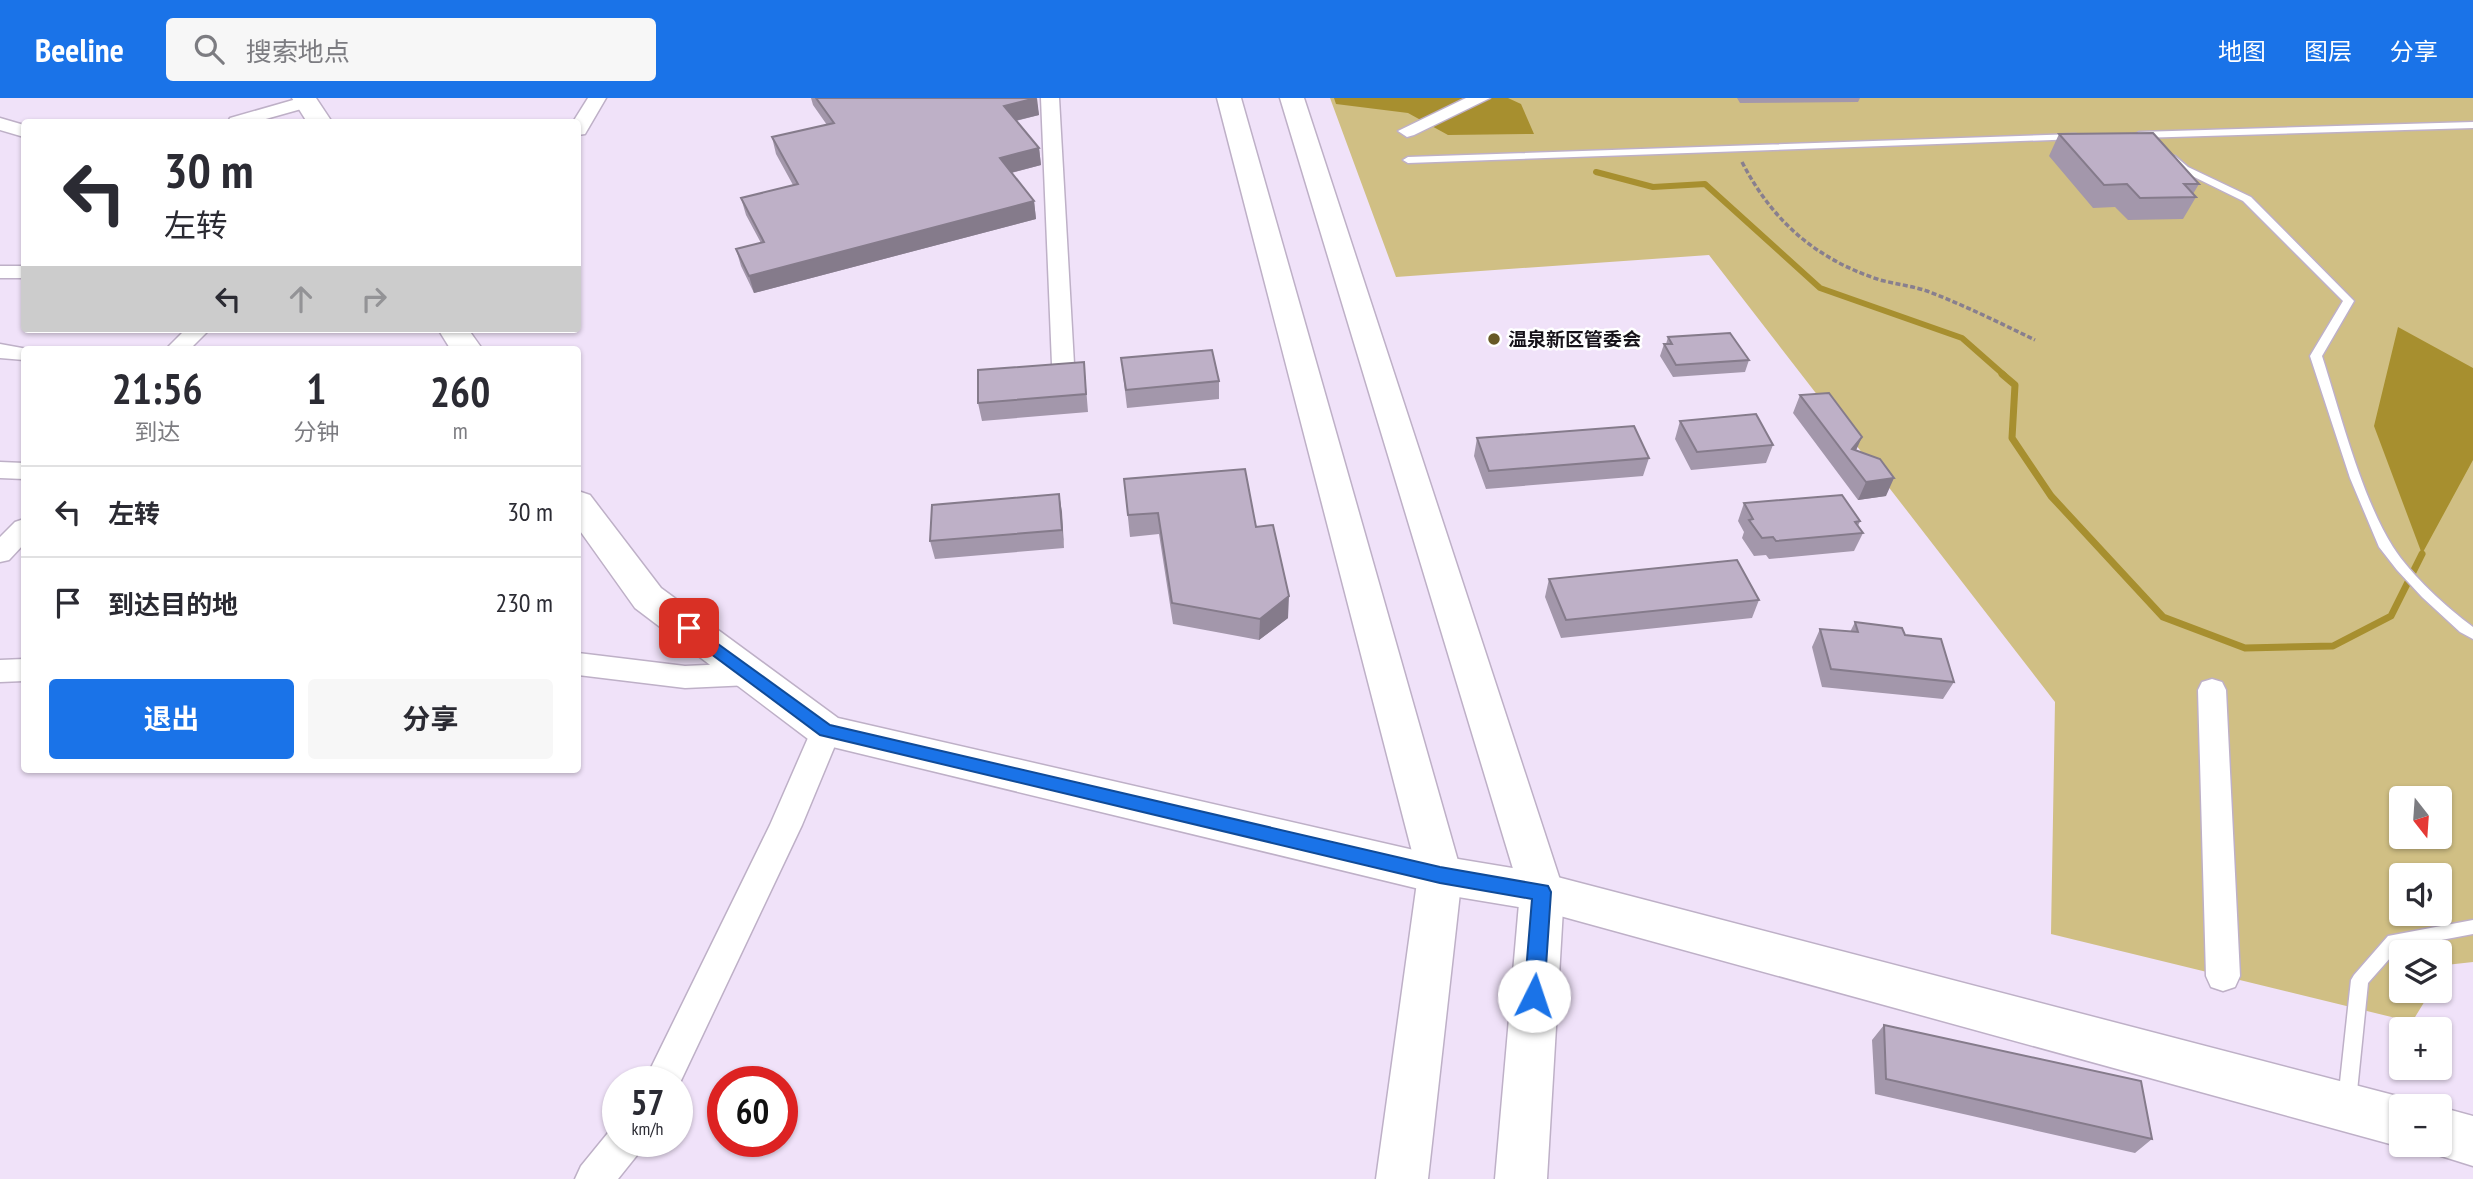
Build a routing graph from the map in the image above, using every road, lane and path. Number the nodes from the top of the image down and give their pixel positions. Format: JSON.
{"nodes":[{"id":1,"x":597,"y":98,"type":"edge"},
{"id":2,"x":1050,"y":98,"type":"edge"},
{"id":3,"x":1229,"y":98,"type":"edge"},
{"id":4,"x":1292,"y":98,"type":"edge"},
{"id":5,"x":1481,"y":98,"type":"edge"},
{"id":6,"x":310,"y":107,"type":"edge"},
{"id":7,"x":252,"y":119,"type":"edge"},
{"id":8,"x":0,"y":124,"type":"edge"},
{"id":9,"x":581,"y":125,"type":"edge"},
{"id":10,"x":2473,"y":125,"type":"edge"},
{"id":11,"x":21,"y":130,"type":"edge"},
{"id":12,"x":1407,"y":131,"type":"dead end"},
{"id":13,"x":2129,"y":135,"type":"edge"},
{"id":14,"x":2143,"y":135,"type":"junction"},
{"id":15,"x":2087,"y":137,"type":"edge"},
{"id":16,"x":2154,"y":144,"type":"edge"},
{"id":17,"x":1736,"y":148,"type":"junction"},
{"id":18,"x":2164,"y":152,"type":"edge"},
{"id":19,"x":1408,"y":160,"type":"dead end"},
{"id":20,"x":0,"y":272,"type":"edge"},
{"id":21,"x":21,"y":272,"type":"edge"},
{"id":22,"x":195,"y":333,"type":"edge"},
{"id":23,"x":2035,"y":340,"type":"dead end"},
{"id":24,"x":180,"y":346,"type":"edge"},
{"id":25,"x":0,"y":351,"type":"edge"},
{"id":26,"x":21,"y":353,"type":"edge"},
{"id":27,"x":1063,"y":364,"type":"edge"},
{"id":28,"x":0,"y":470,"type":"edge"},
{"id":29,"x":21,"y":471,"type":"edge"},
{"id":30,"x":581,"y":507,"type":"edge"},
{"id":31,"x":21,"y":531,"type":"edge"},
{"id":32,"x":0,"y":553,"type":"edge"},
{"id":33,"x":2473,"y":634,"type":"edge"},
{"id":34,"x":581,"y":664,"type":"edge"},
{"id":35,"x":21,"y":670,"type":"edge"},
{"id":36,"x":0,"y":671,"type":"edge"},
{"id":37,"x":750,"y":674,"type":"junction"},
{"id":38,"x":2212,"y":690,"type":"dead end"},
{"id":39,"x":825,"y":731,"type":"junction"},
{"id":40,"x":1440,"y":875,"type":"junction"},
{"id":41,"x":1542,"y":892,"type":"junction"},
{"id":42,"x":2473,"y":927,"type":"edge"},
{"id":43,"x":2223,"y":976,"type":"dead end"},
{"id":44,"x":670,"y":1066,"type":"edge"},
{"id":45,"x":2346,"y":1107,"type":"junction"},
{"id":46,"x":2389,"y":1119,"type":"edge"},
{"id":47,"x":2452,"y":1135,"type":"edge"},
{"id":48,"x":2473,"y":1141,"type":"edge"},
{"id":49,"x":612,"y":1157,"type":"edge"},
{"id":50,"x":594,"y":1179,"type":"edge"},
{"id":51,"x":1402,"y":1179,"type":"edge"},
{"id":52,"x":1521,"y":1179,"type":"edge"}],
"edges":[{"from":1,"to":9,"type":"street"},
{"from":2,"to":27,"type":"street"},
{"from":3,"to":40,"type":"main road"},
{"from":4,"to":41,"type":"main road"},
{"from":5,"to":12,"type":"street"},
{"from":6,"to":7,"type":"street"},
{"from":8,"to":11,"type":"street"},
{"from":10,"to":14,"type":"lane"},
{"from":13,"to":14,"type":"lane"},
{"from":14,"to":16,"type":"lane"},
{"from":15,"to":17,"type":"lane"},
{"from":17,"to":19,"type":"lane"},
{"from":17,"to":23,"type":"path"},
{"from":18,"to":33,"type":"lane"},
{"from":20,"to":21,"type":"street"},
{"from":22,"to":24,"type":"street"},
{"from":25,"to":26,"type":"street"},
{"from":28,"to":29,"type":"street"},
{"from":30,"to":37,"type":"main road"},
{"from":31,"to":32,"type":"street"},
{"from":34,"to":37,"type":"street"},
{"from":35,"to":36,"type":"street"},
{"from":37,"to":39,"type":"main road"},
{"from":38,"to":43,"type":"street"},
{"from":39,"to":40,"type":"main road"},
{"from":39,"to":44,"type":"street"},
{"from":40,"to":41,"type":"main road"},
{"from":40,"to":51,"type":"main road"},
{"from":41,"to":45,"type":"main road"},
{"from":41,"to":52,"type":"main road"},
{"from":42,"to":45,"type":"lane"},
{"from":45,"to":46,"type":"main road"},
{"from":47,"to":48,"type":"main road"},
{"from":49,"to":50,"type":"street"}]}
